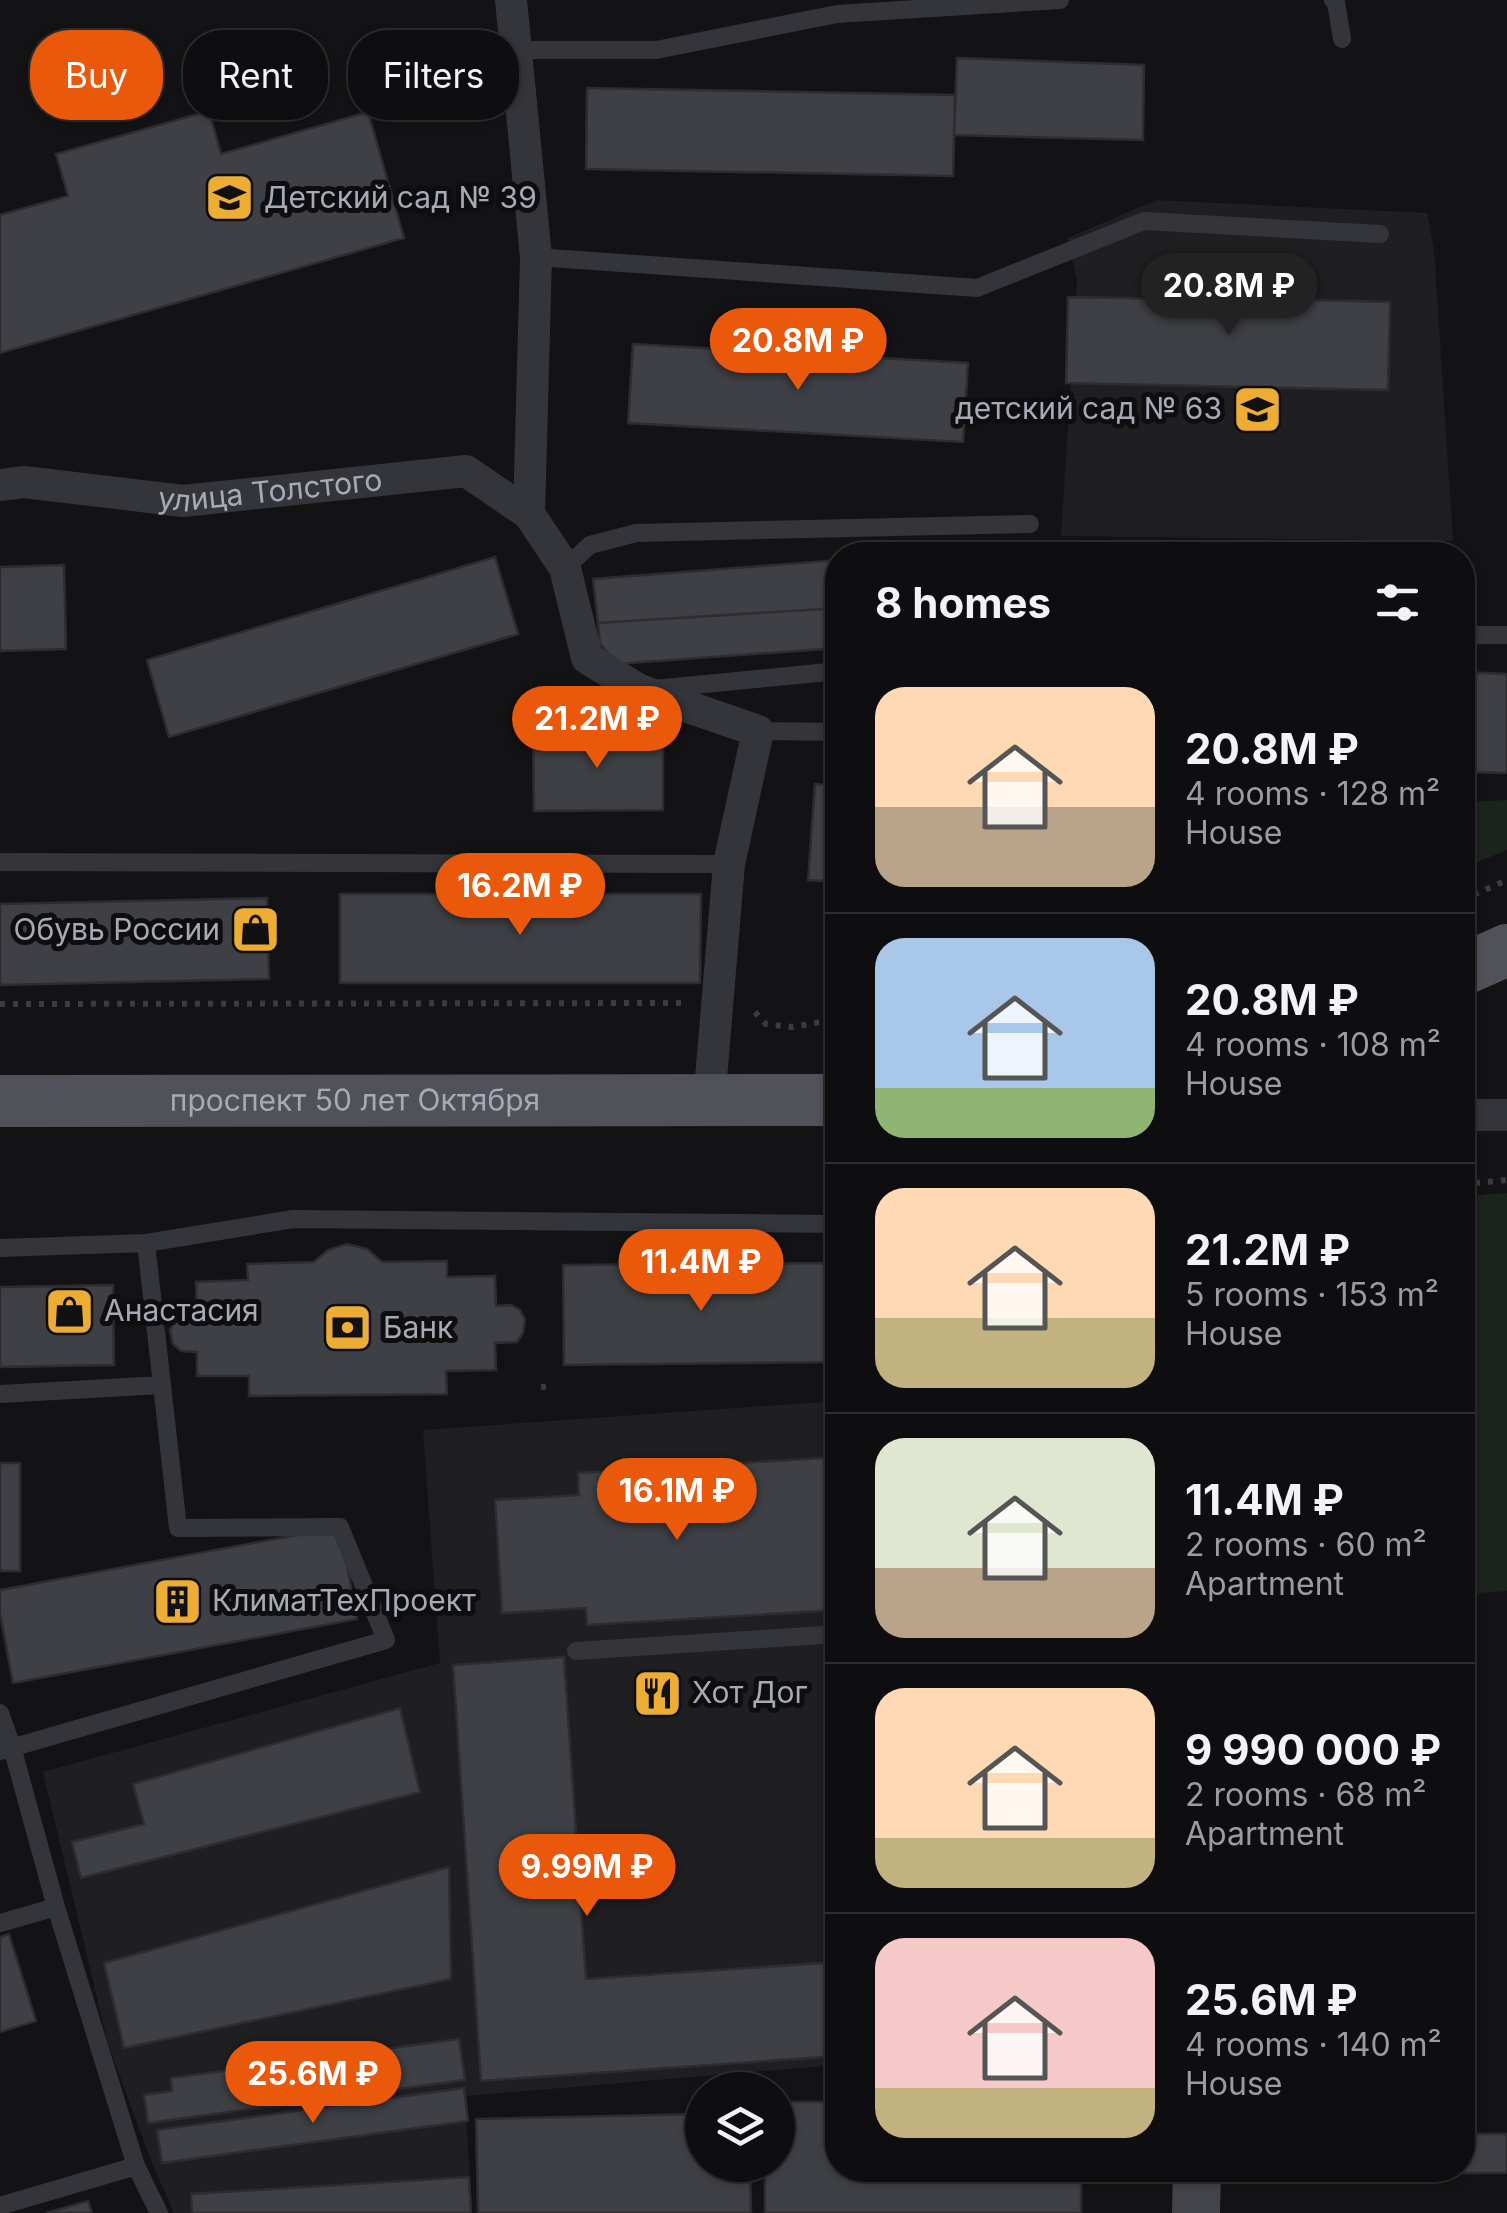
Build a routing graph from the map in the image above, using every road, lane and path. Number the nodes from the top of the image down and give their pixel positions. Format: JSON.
{"nodes":[{"id":1,"x":511,"y":0,"type":"edge"},
{"id":2,"x":1060,"y":0,"type":"edge"},
{"id":3,"x":1334,"y":0,"type":"edge"},
{"id":4,"x":515,"y":30,"type":"edge"},
{"id":5,"x":1342,"y":39,"type":"dead end"},
{"id":6,"x":519,"y":50,"type":"edge"},
{"id":7,"x":519,"y":72,"type":"edge"},
{"id":8,"x":1380,"y":234,"type":"dead end"},
{"id":9,"x":536,"y":257,"type":"junction"},
{"id":10,"x":0,"y":485,"type":"edge"},
{"id":11,"x":529,"y":514,"type":"junction"},
{"id":12,"x":1030,"y":524,"type":"dead end"},
{"id":13,"x":565,"y":568,"type":"junction"},
{"id":14,"x":1507,"y":634,"type":"edge"},
{"id":15,"x":1475,"y":635,"type":"edge"},
{"id":16,"x":825,"y":672,"type":"edge"},
{"id":17,"x":640,"y":690,"type":"junction"},
{"id":18,"x":758,"y":732,"type":"junction"},
{"id":19,"x":825,"y":732,"type":"edge"},
{"id":20,"x":0,"y":862,"type":"edge"},
{"id":21,"x":729,"y":864,"type":"junction"},
{"id":22,"x":1507,"y":880,"type":"edge"},
{"id":23,"x":1475,"y":894,"type":"edge"},
{"id":24,"x":1507,"y":950,"type":"edge"},
{"id":25,"x":1475,"y":964,"type":"edge"},
{"id":26,"x":718,"y":1000,"type":"junction"},
{"id":27,"x":0,"y":1004,"type":"edge"},
{"id":28,"x":825,"y":1021,"type":"edge"},
{"id":29,"x":825,"y":1100,"type":"edge"},
{"id":30,"x":0,"y":1101,"type":"edge"},
{"id":31,"x":709,"y":1102,"type":"junction"},
{"id":32,"x":1475,"y":1114,"type":"edge"},
{"id":33,"x":1507,"y":1115,"type":"edge"},
{"id":34,"x":1507,"y":1180,"type":"edge"},
{"id":35,"x":1475,"y":1183,"type":"edge"},
{"id":36,"x":825,"y":1224,"type":"edge"},
{"id":37,"x":146,"y":1243,"type":"junction"},
{"id":38,"x":0,"y":1248,"type":"edge"},
{"id":39,"x":162,"y":1384,"type":"junction"},
{"id":40,"x":554,"y":1386,"type":"dead end"},
{"id":41,"x":541,"y":1387,"type":"dead end"},
{"id":42,"x":0,"y":1394,"type":"edge"},
{"id":43,"x":825,"y":1635,"type":"edge"},
{"id":44,"x":576,"y":1651,"type":"dead end"},
{"id":45,"x":0,"y":1713,"type":"edge"},
{"id":46,"x":6,"y":1749,"type":"edge"},
{"id":47,"x":56,"y":1907,"type":"junction"},
{"id":48,"x":0,"y":1922,"type":"edge"},
{"id":49,"x":136,"y":2166,"type":"junction"},
{"id":50,"x":1196,"y":2182,"type":"edge"},
{"id":51,"x":0,"y":2206,"type":"edge"},
{"id":52,"x":159,"y":2213,"type":"edge"},
{"id":53,"x":1196,"y":2213,"type":"edge"}],
"edges":[{"from":1,"to":4,"type":"street"},
{"from":2,"to":6,"type":"lane"},
{"from":3,"to":5,"type":"lane"},
{"from":7,"to":9,"type":"street"},
{"from":8,"to":9,"type":"lane"},
{"from":9,"to":11,"type":"street"},
{"from":10,"to":11,"type":"street","name":"улица Толстого"},
{"from":11,"to":13,"type":"street"},
{"from":12,"to":13,"type":"lane"},
{"from":13,"to":17,"type":"street"},
{"from":14,"to":15,"type":"lane"},
{"from":16,"to":17,"type":"lane"},
{"from":17,"to":18,"type":"street"},
{"from":18,"to":19,"type":"lane"},
{"from":18,"to":21,"type":"street"},
{"from":20,"to":21,"type":"lane"},
{"from":21,"to":26,"type":"street"},
{"from":22,"to":23,"type":"path"},
{"from":24,"to":25,"type":"main road"},
{"from":26,"to":27,"type":"path"},
{"from":26,"to":28,"type":"path"},
{"from":26,"to":31,"type":"street"},
{"from":29,"to":31,"type":"main road","name":"проспект 50 лет Октября"},
{"from":30,"to":31,"type":"main road","name":"проспект 50 лет Октября"},
{"from":32,"to":33,"type":"street"},
{"from":34,"to":35,"type":"path"},
{"from":36,"to":37,"type":"lane"},
{"from":37,"to":38,"type":"lane"},
{"from":37,"to":39,"type":"lane"},
{"from":39,"to":42,"type":"lane"},
{"from":39,"to":46,"type":"lane"},
{"from":40,"to":41,"type":"path"},
{"from":43,"to":44,"type":"lane"},
{"from":45,"to":46,"type":"lane"},
{"from":46,"to":47,"type":"lane"},
{"from":47,"to":48,"type":"lane"},
{"from":47,"to":49,"type":"lane"},
{"from":49,"to":51,"type":"lane"},
{"from":49,"to":52,"type":"lane"},
{"from":50,"to":53,"type":"street"}]}
